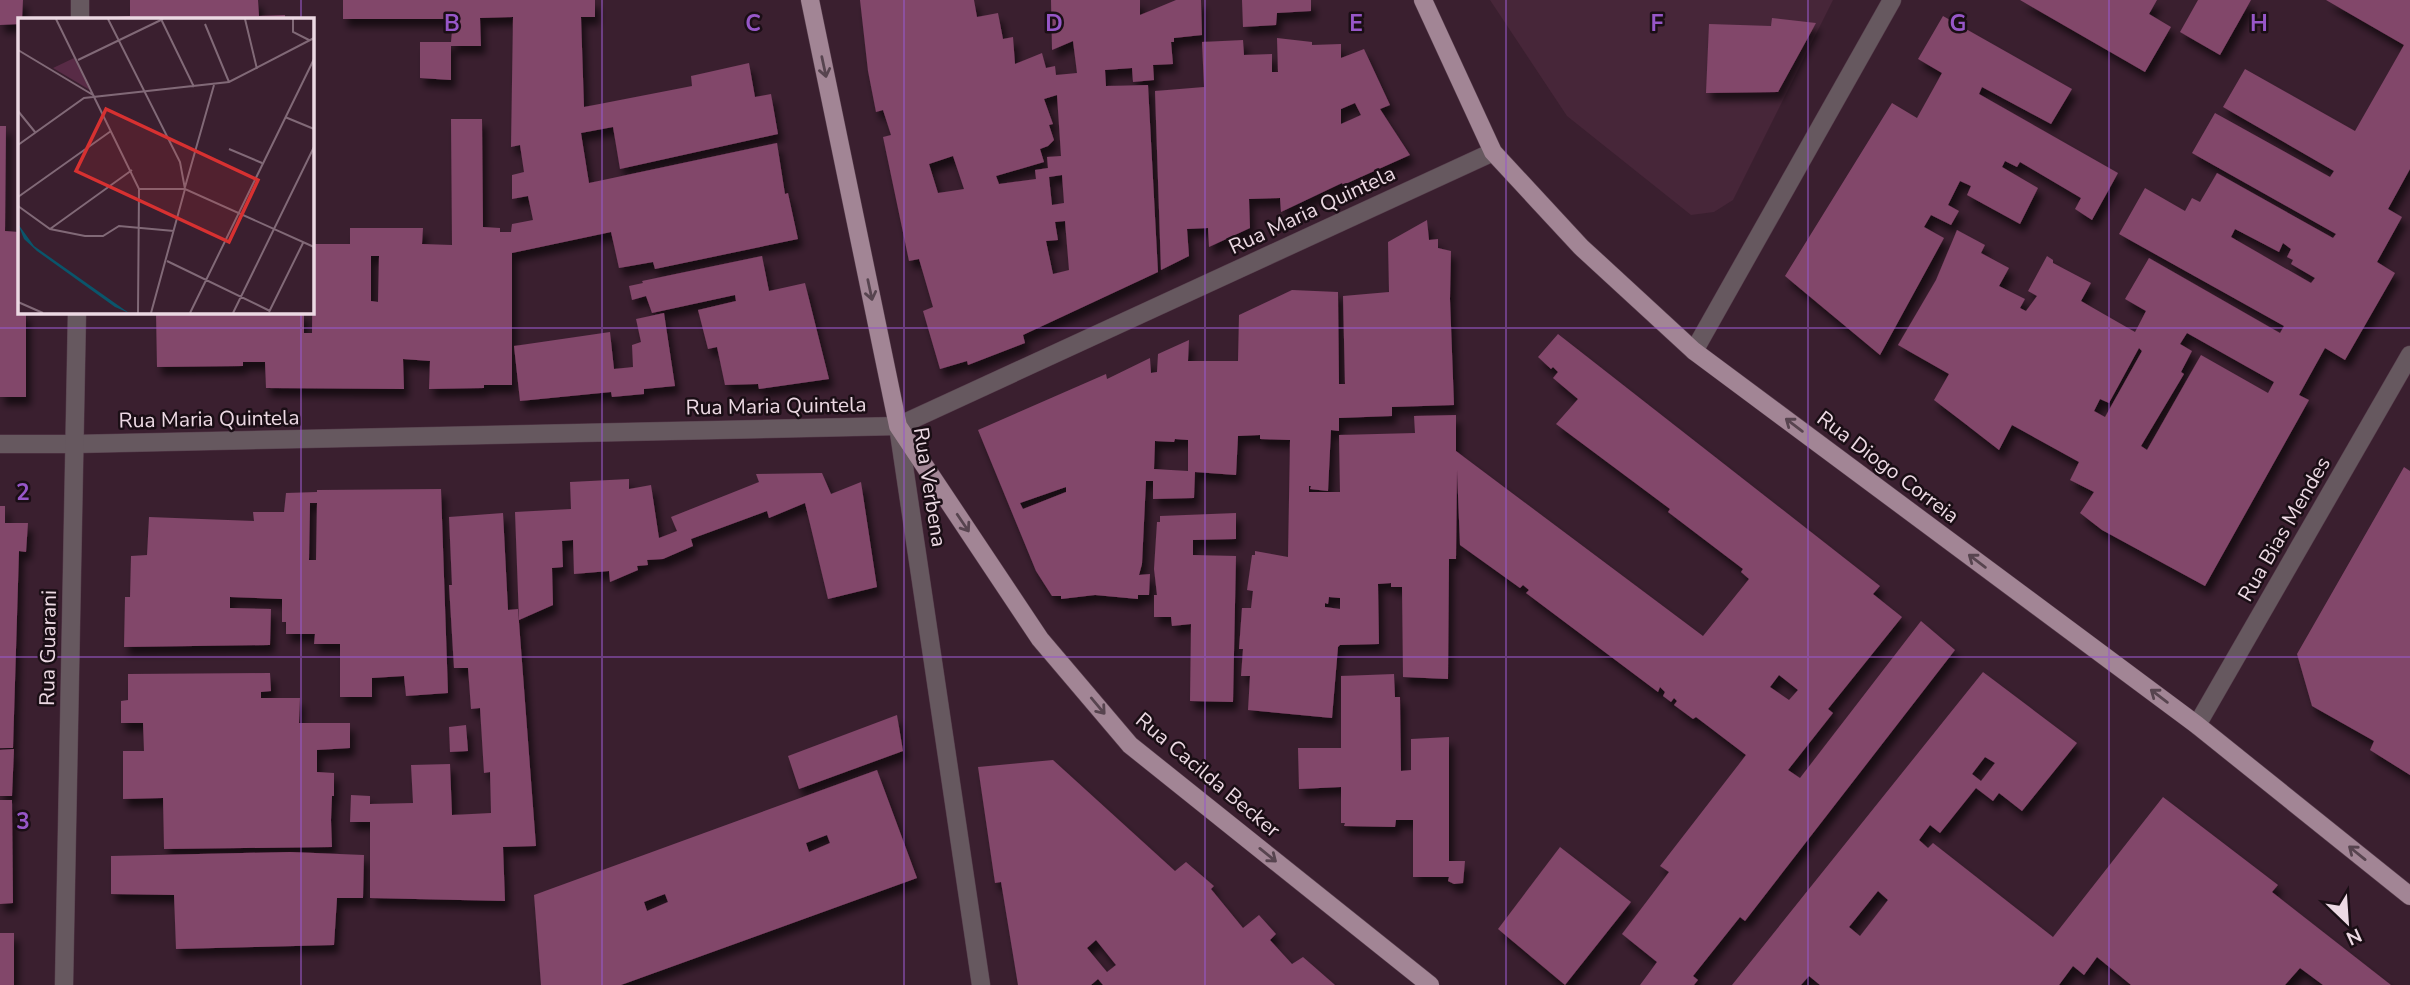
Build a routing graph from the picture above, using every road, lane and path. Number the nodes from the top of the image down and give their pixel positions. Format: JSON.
{"nodes":[{"id":1,"x":80,"y":0,"type":"edge"},
{"id":2,"x":810,"y":0,"type":"edge"},
{"id":3,"x":1423,"y":0,"type":"edge"},
{"id":4,"x":1892,"y":0,"type":"edge"},
{"id":5,"x":80,"y":18,"type":"edge"},
{"id":6,"x":1493,"y":152,"type":"junction"},
{"id":7,"x":76,"y":313,"type":"edge"},
{"id":8,"x":1693,"y":351,"type":"junction"},
{"id":9,"x":2410,"y":355,"type":"edge"},
{"id":10,"x":898,"y":426,"type":"junction"},
{"id":11,"x":0,"y":444,"type":"edge"},
{"id":12,"x":75,"y":444,"type":"junction"},
{"id":13,"x":2197,"y":725,"type":"junction"},
{"id":14,"x":2410,"y":895,"type":"edge"},
{"id":15,"x":64,"y":985,"type":"edge"},
{"id":16,"x":981,"y":985,"type":"edge"},
{"id":17,"x":1430,"y":985,"type":"edge"}],
"edges":[{"from":1,"to":5,"type":"street"},
{"from":2,"to":10,"type":"main road","name":"Rua Verbena","one_way":true},
{"from":3,"to":6,"type":"main road","name":"Rua Diogo Correia"},
{"from":4,"to":8,"type":"street"},
{"from":6,"to":8,"type":"main road","name":"Rua Diogo Correia"},
{"from":6,"to":10,"type":"street","name":"Rua Maria Quintela"},
{"from":7,"to":12,"type":"street","name":"Rua Guarani"},
{"from":13,"to":8,"type":"main road","name":"Rua Diogo Correia","one_way":true},
{"from":9,"to":13,"type":"street","name":"Rua Bias Mendes"},
{"from":10,"to":12,"type":"street","name":"Rua Maria Quintela"},
{"from":10,"to":16,"type":"street","name":"Rua Verbena"},
{"from":10,"to":17,"type":"main road","name":"Rua Cacilda Becker","one_way":true},
{"from":11,"to":12,"type":"street","name":"Rua Maria Quintela"},
{"from":12,"to":15,"type":"street","name":"Rua Guarani"},
{"from":14,"to":13,"type":"main road","name":"Rua Diogo Correia","one_way":true}]}
